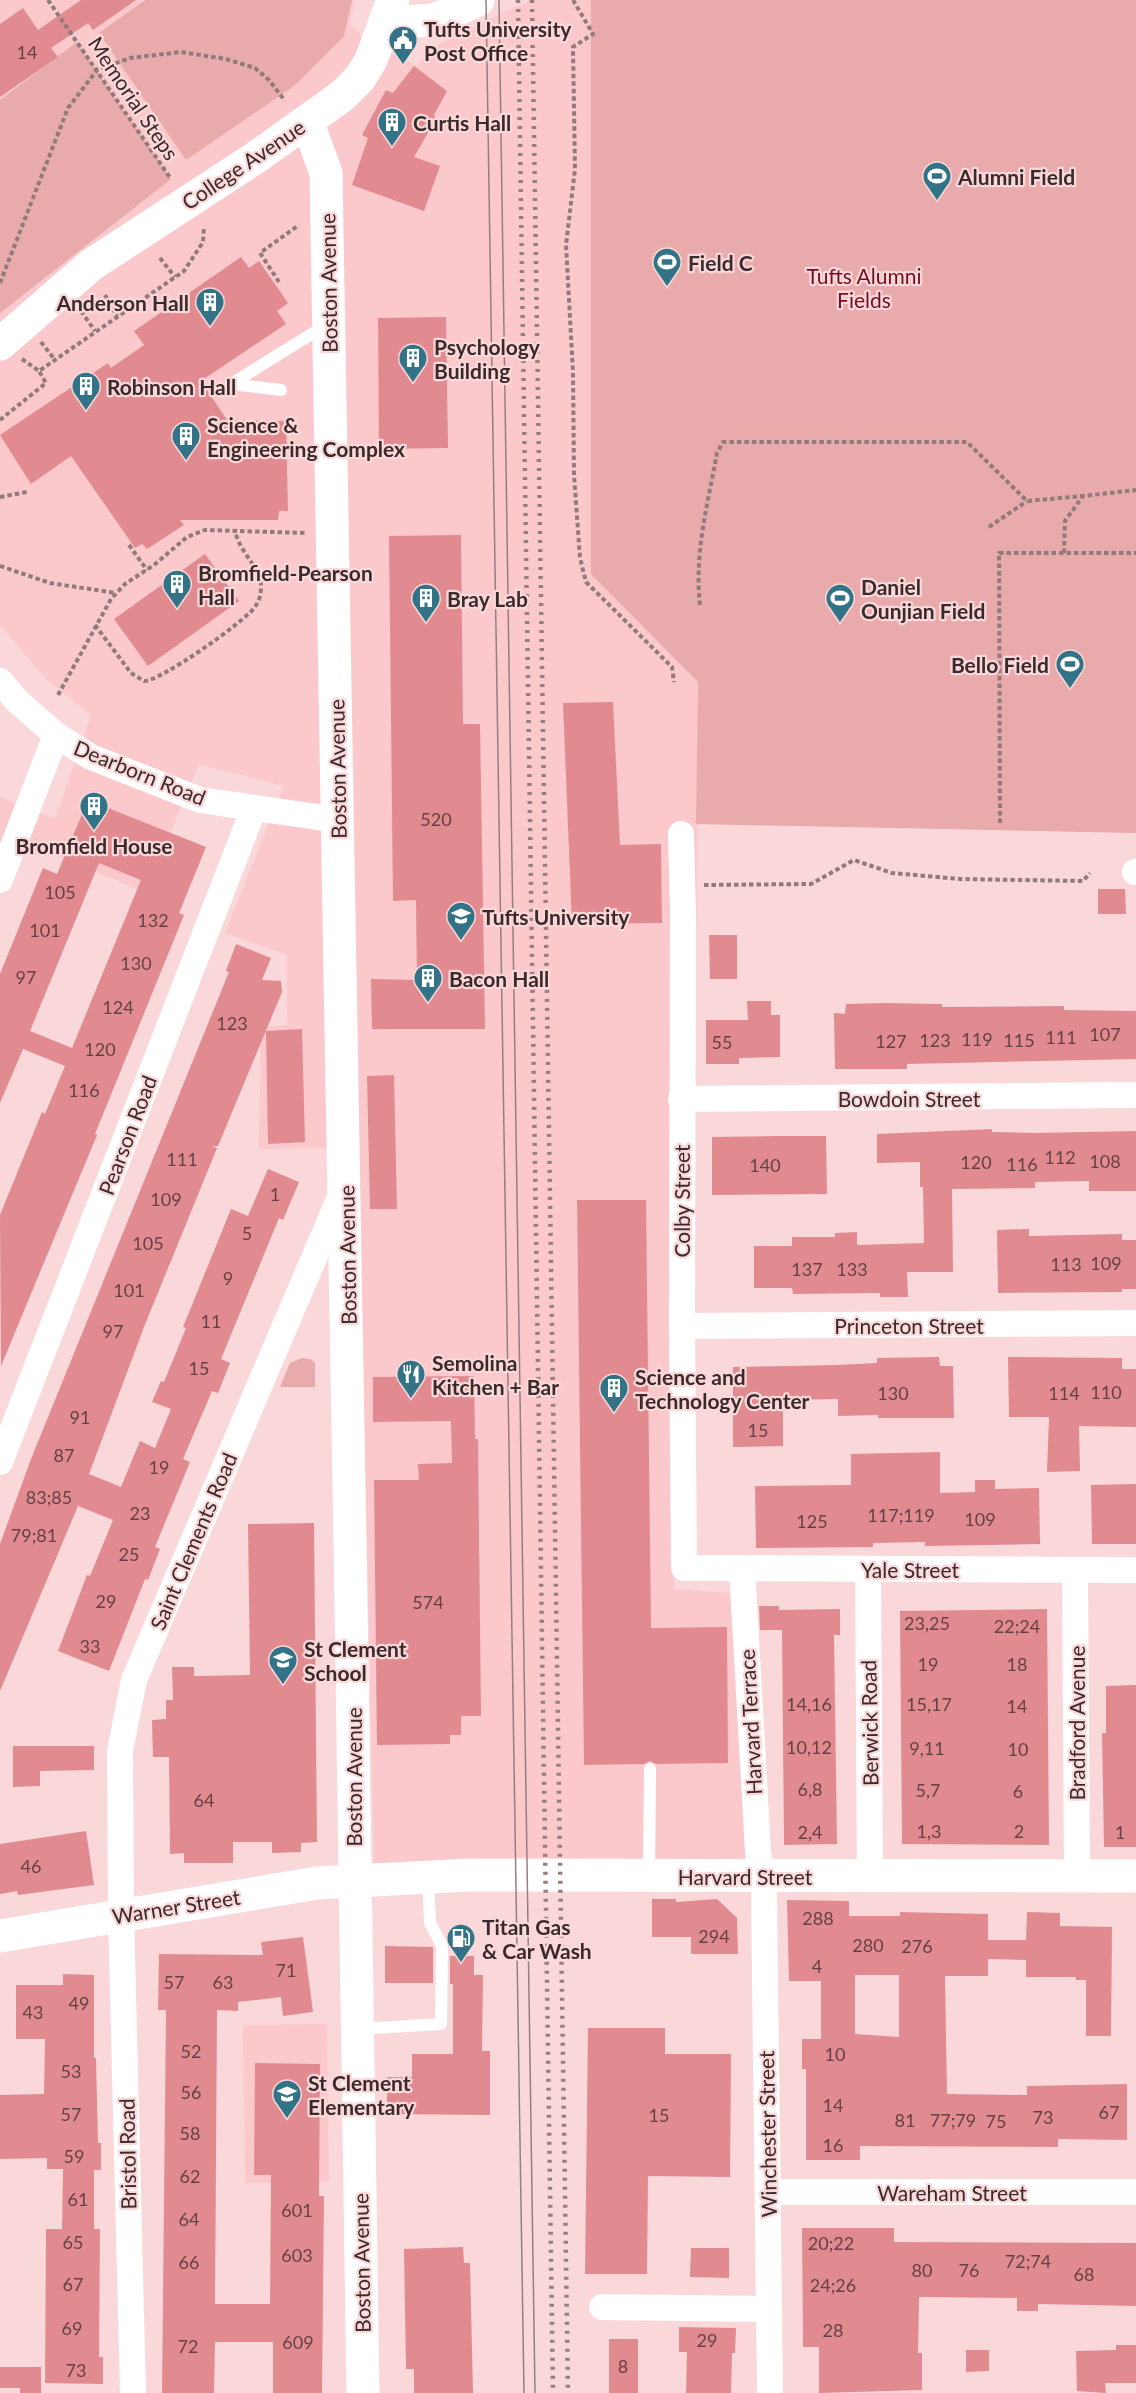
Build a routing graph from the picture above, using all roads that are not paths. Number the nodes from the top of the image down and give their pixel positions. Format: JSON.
{"nodes":[{"id":1,"x":474,"y":2,"type":"edge"},
{"id":2,"x":389,"y":11,"type":"edge"},
{"id":3,"x":296,"y":111,"type":"junction"},
{"id":4,"x":329,"y":322,"type":"junction"},
{"id":5,"x":10,"y":351,"type":"edge"},
{"id":6,"x":281,"y":390,"type":"dead end"},
{"id":7,"x":0,"y":681,"type":"edge"},
{"id":8,"x":56,"y":735,"type":"junction"},
{"id":9,"x":254,"y":808,"type":"junction"},
{"id":10,"x":338,"y":820,"type":"junction"},
{"id":11,"x":681,"y":834,"type":"dead end"},
{"id":12,"x":0,"y":880,"type":"edge"},
{"id":13,"x":1136,"y":1095,"type":"edge"},
{"id":14,"x":681,"y":1099,"type":"junction"},
{"id":15,"x":345,"y":1184,"type":"junction"},
{"id":16,"x":1136,"y":1323,"type":"edge"},
{"id":17,"x":682,"y":1326,"type":"junction"},
{"id":18,"x":0,"y":1462,"type":"edge"},
{"id":19,"x":684,"y":1568,"type":"joint"},
{"id":20,"x":742,"y":1568,"type":"junction"},
{"id":21,"x":868,"y":1569,"type":"junction"},
{"id":22,"x":1075,"y":1570,"type":"junction"},
{"id":23,"x":1136,"y":1570,"type":"edge"},
{"id":24,"x":650,"y":1769,"type":"dead end"},
{"id":25,"x":763,"y":1875,"type":"junction"},
{"id":26,"x":649,"y":1876,"type":"junction"},
{"id":27,"x":1077,"y":1876,"type":"junction"},
{"id":28,"x":1136,"y":1876,"type":"edge"},
{"id":29,"x":428,"y":1877,"type":"junction"},
{"id":30,"x":870,"y":1877,"type":"junction"},
{"id":31,"x":353,"y":1881,"type":"junction"},
{"id":32,"x":121,"y":1914,"type":"junction"},
{"id":33,"x":0,"y":1936,"type":"edge"},
{"id":34,"x":356,"y":2029,"type":"junction"},
{"id":35,"x":768,"y":2192,"type":"junction"},
{"id":36,"x":1136,"y":2192,"type":"edge"},
{"id":37,"x":603,"y":2307,"type":"dead end"},
{"id":38,"x":769,"y":2309,"type":"junction"},
{"id":39,"x":133,"y":2393,"type":"edge"},
{"id":40,"x":363,"y":2393,"type":"edge"},
{"id":41,"x":770,"y":2393,"type":"edge"}],
"edges":[{"from":1,"to":2,"type":"street","name":"College Avenue"},
{"from":2,"to":3,"type":"street","name":"College Avenue"},
{"from":3,"to":4,"type":"street","name":"Boston Avenue"},
{"from":3,"to":5,"type":"street","name":"College Avenue"},
{"from":4,"to":6,"type":"lane"},
{"from":4,"to":10,"type":"street","name":"Boston Avenue"},
{"from":7,"to":8,"type":"street","name":"Dearborn Road"},
{"from":8,"to":9,"type":"street","name":"Dearborn Road"},
{"from":8,"to":12,"type":"street"},
{"from":9,"to":10,"type":"street","name":"Dearborn Road"},
{"from":9,"to":18,"type":"street","name":"Pearson Road"},
{"from":10,"to":15,"type":"street","name":"Boston Avenue"},
{"from":11,"to":14,"type":"street","name":"Colby Street"},
{"from":13,"to":14,"type":"street","name":"Bowdoin Street"},
{"from":14,"to":17,"type":"street","name":"Colby Street"},
{"from":15,"to":31,"type":"street","name":"Boston Avenue"},
{"from":15,"to":32,"type":"street","name":"Saint Clements Road"},
{"from":16,"to":17,"type":"street","name":"Princeton Street"},
{"from":17,"to":19,"type":"street","name":"Colby Street"},
{"from":19,"to":20,"type":"street","name":"Yale Street"},
{"from":20,"to":21,"type":"street","name":"Yale Street"},
{"from":20,"to":25,"type":"street","name":"Harvard Terrace"},
{"from":21,"to":22,"type":"street","name":"Yale Street"},
{"from":21,"to":30,"type":"street","name":"Berwick Road"},
{"from":22,"to":23,"type":"street","name":"Yale Street"},
{"from":22,"to":27,"type":"street","name":"Bradford Avenue"},
{"from":24,"to":26,"type":"lane"},
{"from":25,"to":26,"type":"street","name":"Harvard Street"},
{"from":25,"to":30,"type":"street","name":"Harvard Street"},
{"from":25,"to":35,"type":"street","name":"Winchester Street"},
{"from":26,"to":29,"type":"street","name":"Harvard Street"},
{"from":27,"to":28,"type":"street","name":"Harvard Street"},
{"from":27,"to":30,"type":"street","name":"Harvard Street"},
{"from":29,"to":31,"type":"street","name":"Harvard Street"},
{"from":29,"to":34,"type":"lane"},
{"from":31,"to":32,"type":"street","name":"Warner Street"},
{"from":31,"to":34,"type":"street","name":"Boston Avenue"},
{"from":32,"to":33,"type":"street","name":"Warner Street"},
{"from":32,"to":39,"type":"street","name":"Bristol Road"},
{"from":34,"to":40,"type":"street","name":"Boston Avenue"},
{"from":35,"to":36,"type":"street","name":"Wareham Street"},
{"from":35,"to":38,"type":"street","name":"Winchester Street"},
{"from":37,"to":38,"type":"street"},
{"from":38,"to":41,"type":"street","name":"Winchester Street"}]}
